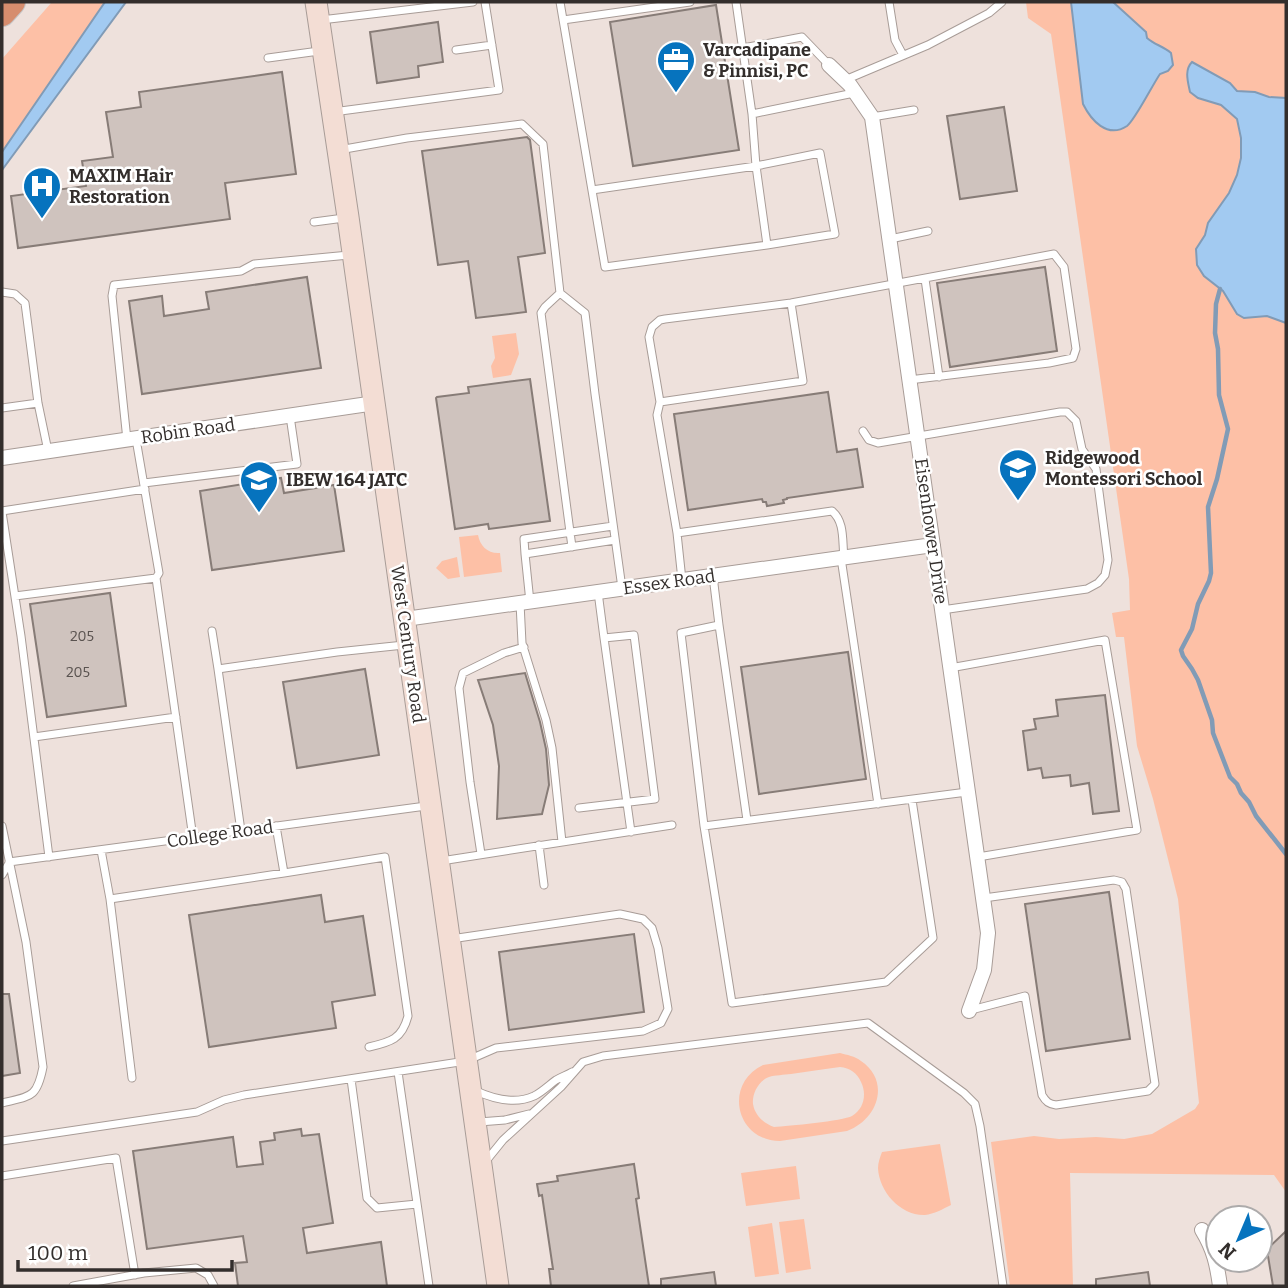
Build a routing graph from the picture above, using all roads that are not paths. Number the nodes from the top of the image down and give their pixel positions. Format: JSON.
{"nodes":[{"id":1,"x":12,"y":2,"type":"edge"},
{"id":2,"x":473,"y":2,"type":"edge"},
{"id":3,"x":485,"y":2,"type":"edge"},
{"id":4,"x":560,"y":2,"type":"edge"},
{"id":5,"x":690,"y":2,"type":"edge"},
{"id":6,"x":736,"y":2,"type":"edge"},
{"id":7,"x":888,"y":2,"type":"edge"},
{"id":8,"x":1002,"y":2,"type":"edge"},
{"id":9,"x":318,"y":11,"type":"edge"},
{"id":10,"x":2,"y":13,"type":"edge"},
{"id":11,"x":563,"y":20,"type":"junction"},
{"id":12,"x":492,"y":44,"type":"junction"},
{"id":13,"x":743,"y":48,"type":"junction"},
{"id":14,"x":456,"y":50,"type":"dead end"},
{"id":15,"x":323,"y":51,"type":"junction"},
{"id":16,"x":903,"y":55,"type":"junction"},
{"id":17,"x":268,"y":58,"type":"dead end"},
{"id":18,"x":829,"y":65,"type":"joint"},
{"id":19,"x":845,"y":80,"type":"junction"},
{"id":20,"x":855,"y":92,"type":"junction"},
{"id":21,"x":914,"y":110,"type":"dead end"},
{"id":22,"x":332,"y":112,"type":"junction"},
{"id":23,"x":752,"y":114,"type":"junction"},
{"id":24,"x":872,"y":117,"type":"junction"},
{"id":25,"x":338,"y":150,"type":"junction"},
{"id":26,"x":756,"y":166,"type":"junction"},
{"id":27,"x":592,"y":190,"type":"junction"},
{"id":28,"x":348,"y":217,"type":"junction"},
{"id":29,"x":314,"y":222,"type":"dead end"},
{"id":30,"x":928,"y":231,"type":"dead end"},
{"id":31,"x":889,"y":239,"type":"junction"},
{"id":32,"x":767,"y":245,"type":"junction"},
{"id":33,"x":354,"y":254,"type":"junction"},
{"id":34,"x":925,"y":279,"type":"junction"},
{"id":35,"x":895,"y":284,"type":"junction"},
{"id":36,"x":2,"y":292,"type":"edge"},
{"id":37,"x":560,"y":293,"type":"junction"},
{"id":38,"x":791,"y":303,"type":"junction"},
{"id":39,"x":939,"y":377,"type":"junction"},
{"id":40,"x":909,"y":380,"type":"junction"},
{"id":41,"x":660,"y":402,"type":"junction"},
{"id":42,"x":38,"y":403,"type":"junction"},
{"id":43,"x":374,"y":404,"type":"junction"},
{"id":44,"x":2,"y":408,"type":"edge"},
{"id":45,"x":290,"y":416,"type":"junction"},
{"id":46,"x":863,"y":432,"type":"dead end"},
{"id":47,"x":917,"y":435,"type":"junction"},
{"id":48,"x":132,"y":439,"type":"junction"},
{"id":49,"x":47,"y":451,"type":"junction"},
{"id":50,"x":2,"y":458,"type":"edge"},
{"id":51,"x":144,"y":486,"type":"junction"},
{"id":52,"x":2,"y":511,"type":"edge"},
{"id":53,"x":613,"y":526,"type":"junction"},
{"id":54,"x":570,"y":531,"type":"junction"},
{"id":55,"x":677,"y":533,"type":"junction"},
{"id":56,"x":615,"y":540,"type":"junction"},
{"id":57,"x":933,"y":545,"type":"junction"},
{"id":58,"x":572,"y":547,"type":"junction"},
{"id":59,"x":525,"y":554,"type":"junction"},
{"id":60,"x":842,"y":557,"type":"junction"},
{"id":61,"x":713,"y":576,"type":"junction"},
{"id":62,"x":156,"y":578,"type":"junction"},
{"id":63,"x":682,"y":580,"type":"junction"},
{"id":64,"x":622,"y":589,"type":"junction"},
{"id":65,"x":598,"y":592,"type":"junction"},
{"id":66,"x":15,"y":596,"type":"junction"},
{"id":67,"x":525,"y":602,"type":"junction"},
{"id":68,"x":942,"y":610,"type":"junction"},
{"id":69,"x":405,"y":619,"type":"junction"},
{"id":70,"x":719,"y":625,"type":"junction"},
{"id":71,"x":212,"y":631,"type":"dead end"},
{"id":72,"x":604,"y":638,"type":"junction"},
{"id":73,"x":408,"y":644,"type":"junction"},
{"id":74,"x":524,"y":647,"type":"junction"},
{"id":75,"x":950,"y":667,"type":"junction"},
{"id":76,"x":218,"y":669,"type":"junction"},
{"id":77,"x":176,"y":717,"type":"junction"},
{"id":78,"x":34,"y":737,"type":"junction"},
{"id":79,"x":968,"y":792,"type":"junction"},
{"id":80,"x":912,"y":800,"type":"junction"},
{"id":81,"x":627,"y":802,"type":"junction"},
{"id":82,"x":878,"y":804,"type":"junction"},
{"id":83,"x":431,"y":805,"type":"junction"},
{"id":84,"x":579,"y":808,"type":"dead end"},
{"id":85,"x":747,"y":820,"type":"junction"},
{"id":86,"x":673,"y":825,"type":"dead end"},
{"id":87,"x":2,"y":826,"type":"edge"},
{"id":88,"x":276,"y":826,"type":"junction"},
{"id":89,"x":704,"y":826,"type":"junction"},
{"id":90,"x":241,"y":831,"type":"junction"},
{"id":91,"x":631,"y":832,"type":"junction"},
{"id":92,"x":193,"y":838,"type":"junction"},
{"id":93,"x":562,"y":842,"type":"junction"},
{"id":94,"x":539,"y":845,"type":"junction"},
{"id":95,"x":101,"y":850,"type":"junction"},
{"id":96,"x":481,"y":855,"type":"junction"},
{"id":97,"x":49,"y":857,"type":"junction"},
{"id":98,"x":977,"y":857,"type":"junction"},
{"id":99,"x":438,"y":861,"type":"junction"},
{"id":100,"x":9,"y":862,"type":"junction"},
{"id":101,"x":284,"y":873,"type":"junction"},
{"id":102,"x":2,"y":876,"type":"edge"},
{"id":103,"x":544,"y":885,"type":"dead end"},
{"id":104,"x":110,"y":898,"type":"junction"},
{"id":105,"x":984,"y":898,"type":"junction"},
{"id":106,"x":449,"y":940,"type":"junction"},
{"id":107,"x":969,"y":1011,"type":"joint"},
{"id":108,"x":369,"y":1046,"type":"dead end"},
{"id":109,"x":466,"y":1061,"type":"junction"},
{"id":110,"x":575,"y":1070,"type":"junction"},
{"id":111,"x":398,"y":1072,"type":"junction"},
{"id":112,"x":132,"y":1079,"type":"dead end"},
{"id":113,"x":351,"y":1079,"type":"junction"},
{"id":114,"x":470,"y":1088,"type":"junction"},
{"id":115,"x":2,"y":1103,"type":"edge"},
{"id":116,"x":534,"y":1112,"type":"junction"},
{"id":117,"x":475,"y":1123,"type":"junction"},
{"id":118,"x":2,"y":1141,"type":"edge"},
{"id":119,"x":481,"y":1167,"type":"junction"},
{"id":120,"x":2,"y":1176,"type":"edge"},
{"id":121,"x":417,"y":1204,"type":"junction"},
{"id":122,"x":1202,"y":1230,"type":"dead end"},
{"id":123,"x":135,"y":1275,"type":"junction"},
{"id":124,"x":73,"y":1286,"type":"edge"},
{"id":125,"x":214,"y":1286,"type":"edge"},
{"id":126,"x":429,"y":1286,"type":"edge"},
{"id":127,"x":498,"y":1286,"type":"edge"},
{"id":128,"x":1003,"y":1286,"type":"edge"},
{"id":129,"x":1220,"y":1286,"type":"edge"}],
"edges":[{"from":1,"to":10,"type":"highway"},
{"from":2,"to":9,"type":"lane"},
{"from":3,"to":12,"type":"lane"},
{"from":4,"to":11,"type":"lane"},
{"from":5,"to":11,"type":"lane"},
{"from":6,"to":13,"type":"lane"},
{"from":7,"to":16,"type":"lane"},
{"from":8,"to":16,"type":"lane"},
{"from":9,"to":15,"type":"main road","name":"West Century Road"},
{"from":11,"to":27,"type":"lane"},
{"from":12,"to":14,"type":"lane"},
{"from":12,"to":22,"type":"lane"},
{"from":13,"to":18,"type":"lane"},
{"from":13,"to":23,"type":"lane"},
{"from":15,"to":17,"type":"lane"},
{"from":15,"to":22,"type":"main road","name":"West Century Road"},
{"from":16,"to":19,"type":"lane"},
{"from":18,"to":19,"type":"street","name":"Eisenhower Drive"},
{"from":19,"to":20,"type":"street","name":"Eisenhower Drive"},
{"from":20,"to":23,"type":"lane"},
{"from":20,"to":24,"type":"street","name":"Eisenhower Drive"},
{"from":21,"to":24,"type":"lane"},
{"from":22,"to":25,"type":"main road","name":"West Century Road"},
{"from":23,"to":26,"type":"lane"},
{"from":24,"to":31,"type":"street","name":"Eisenhower Drive"},
{"from":25,"to":28,"type":"main road","name":"West Century Road"},
{"from":25,"to":37,"type":"lane"},
{"from":26,"to":27,"type":"lane"},
{"from":26,"to":32,"type":"lane"},
{"from":26,"to":32,"type":"lane"},
{"from":27,"to":32,"type":"lane"},
{"from":28,"to":29,"type":"lane"},
{"from":28,"to":33,"type":"main road","name":"West Century Road"},
{"from":30,"to":31,"type":"lane"},
{"from":31,"to":35,"type":"street","name":"Eisenhower Drive"},
{"from":33,"to":43,"type":"main road","name":"West Century Road"},
{"from":33,"to":48,"type":"lane"},
{"from":34,"to":35,"type":"lane"},
{"from":34,"to":39,"type":"lane"},
{"from":34,"to":39,"type":"lane"},
{"from":35,"to":38,"type":"lane"},
{"from":35,"to":40,"type":"street","name":"Eisenhower Drive"},
{"from":36,"to":42,"type":"lane"},
{"from":37,"to":53,"type":"lane"},
{"from":37,"to":54,"type":"lane"},
{"from":38,"to":41,"type":"lane"},
{"from":38,"to":41,"type":"lane"},
{"from":39,"to":40,"type":"lane"},
{"from":40,"to":47,"type":"street","name":"Eisenhower Drive"},
{"from":41,"to":55,"type":"lane"},
{"from":42,"to":44,"type":"lane"},
{"from":42,"to":49,"type":"lane"},
{"from":43,"to":45,"type":"street","name":"Robin Road"},
{"from":43,"to":69,"type":"main road","name":"West Century Road"},
{"from":45,"to":48,"type":"street","name":"Robin Road"},
{"from":45,"to":51,"type":"lane"},
{"from":46,"to":47,"type":"lane"},
{"from":47,"to":57,"type":"street","name":"Eisenhower Drive"},
{"from":47,"to":68,"type":"lane"},
{"from":48,"to":49,"type":"street","name":"Robin Road"},
{"from":48,"to":51,"type":"lane"},
{"from":49,"to":50,"type":"street","name":"Robin Road"},
{"from":51,"to":52,"type":"lane"},
{"from":51,"to":62,"type":"lane"},
{"from":52,"to":66,"type":"lane"},
{"from":53,"to":54,"type":"lane"},
{"from":53,"to":56,"type":"lane"},
{"from":54,"to":58,"type":"lane"},
{"from":54,"to":59,"type":"lane"},
{"from":55,"to":60,"type":"lane"},
{"from":55,"to":63,"type":"lane"},
{"from":56,"to":58,"type":"lane"},
{"from":56,"to":64,"type":"lane"},
{"from":57,"to":60,"type":"street","name":"Essex Road"},
{"from":57,"to":68,"type":"street","name":"Eisenhower Drive"},
{"from":58,"to":59,"type":"lane"},
{"from":59,"to":67,"type":"lane"},
{"from":60,"to":61,"type":"street","name":"Essex Road"},
{"from":60,"to":82,"type":"lane"},
{"from":61,"to":63,"type":"street","name":"Essex Road"},
{"from":61,"to":70,"type":"lane"},
{"from":62,"to":66,"type":"lane"},
{"from":62,"to":77,"type":"lane"},
{"from":63,"to":64,"type":"street","name":"Essex Road"},
{"from":64,"to":65,"type":"street","name":"Essex Road"},
{"from":65,"to":67,"type":"street","name":"Essex Road"},
{"from":65,"to":72,"type":"lane"},
{"from":66,"to":78,"type":"lane"},
{"from":67,"to":69,"type":"street","name":"Essex Road"},
{"from":67,"to":74,"type":"lane"},
{"from":68,"to":75,"type":"street","name":"Eisenhower Drive"},
{"from":69,"to":73,"type":"main road","name":"West Century Road"},
{"from":70,"to":85,"type":"lane"},
{"from":70,"to":89,"type":"lane"},
{"from":71,"to":76,"type":"lane"},
{"from":72,"to":81,"type":"lane"},
{"from":72,"to":81,"type":"lane"},
{"from":73,"to":76,"type":"lane"},
{"from":73,"to":83,"type":"main road","name":"West Century Road"},
{"from":74,"to":93,"type":"lane"},
{"from":74,"to":96,"type":"lane"},
{"from":75,"to":79,"type":"street","name":"Eisenhower Drive"},
{"from":75,"to":98,"type":"lane"},
{"from":76,"to":90,"type":"lane"},
{"from":77,"to":78,"type":"lane"},
{"from":77,"to":92,"type":"lane"},
{"from":78,"to":97,"type":"lane"},
{"from":79,"to":80,"type":"lane"},
{"from":79,"to":98,"type":"street","name":"Eisenhower Drive"},
{"from":80,"to":82,"type":"lane"},
{"from":80,"to":89,"type":"lane"},
{"from":81,"to":84,"type":"lane"},
{"from":81,"to":91,"type":"lane"},
{"from":82,"to":85,"type":"lane"},
{"from":83,"to":88,"type":"lane","name":"College Road"},
{"from":83,"to":99,"type":"main road","name":"West Century Road"},
{"from":85,"to":89,"type":"lane"},
{"from":86,"to":91,"type":"lane"},
{"from":87,"to":100,"type":"lane"},
{"from":88,"to":90,"type":"lane","name":"College Road"},
{"from":88,"to":101,"type":"lane"},
{"from":90,"to":92,"type":"lane","name":"College Road"},
{"from":91,"to":93,"type":"lane"},
{"from":92,"to":95,"type":"lane","name":"College Road"},
{"from":93,"to":94,"type":"lane"},
{"from":94,"to":96,"type":"lane"},
{"from":94,"to":103,"type":"lane"},
{"from":95,"to":97,"type":"lane","name":"College Road"},
{"from":95,"to":104,"type":"lane"},
{"from":96,"to":99,"type":"lane"},
{"from":97,"to":100,"type":"lane","name":"College Road"},
{"from":98,"to":105,"type":"street","name":"Eisenhower Drive"},
{"from":99,"to":106,"type":"main road","name":"West Century Road"},
{"from":100,"to":102,"type":"lane"},
{"from":100,"to":115,"type":"lane"},
{"from":101,"to":104,"type":"lane"},
{"from":101,"to":108,"type":"lane"},
{"from":104,"to":112,"type":"lane"},
{"from":105,"to":107,"type":"street","name":"Eisenhower Drive"},
{"from":105,"to":107,"type":"lane"},
{"from":106,"to":109,"type":"main road","name":"West Century Road"},
{"from":106,"to":109,"type":"lane"},
{"from":109,"to":111,"type":"lane"},
{"from":109,"to":114,"type":"main road","name":"West Century Road"},
{"from":110,"to":114,"type":"lane"},
{"from":110,"to":116,"type":"lane"},
{"from":110,"to":128,"type":"lane"},
{"from":111,"to":113,"type":"lane"},
{"from":111,"to":121,"type":"lane"},
{"from":113,"to":118,"type":"lane"},
{"from":113,"to":121,"type":"lane"},
{"from":114,"to":117,"type":"main road","name":"West Century Road"},
{"from":116,"to":117,"type":"lane"},
{"from":116,"to":119,"type":"lane"},
{"from":117,"to":119,"type":"main road","name":"West Century Road"},
{"from":119,"to":127,"type":"main road","name":"West Century Road"},
{"from":120,"to":123,"type":"lane"},
{"from":121,"to":126,"type":"lane"},
{"from":122,"to":129,"type":"street"},
{"from":123,"to":124,"type":"lane"},
{"from":123,"to":125,"type":"lane"}]}
